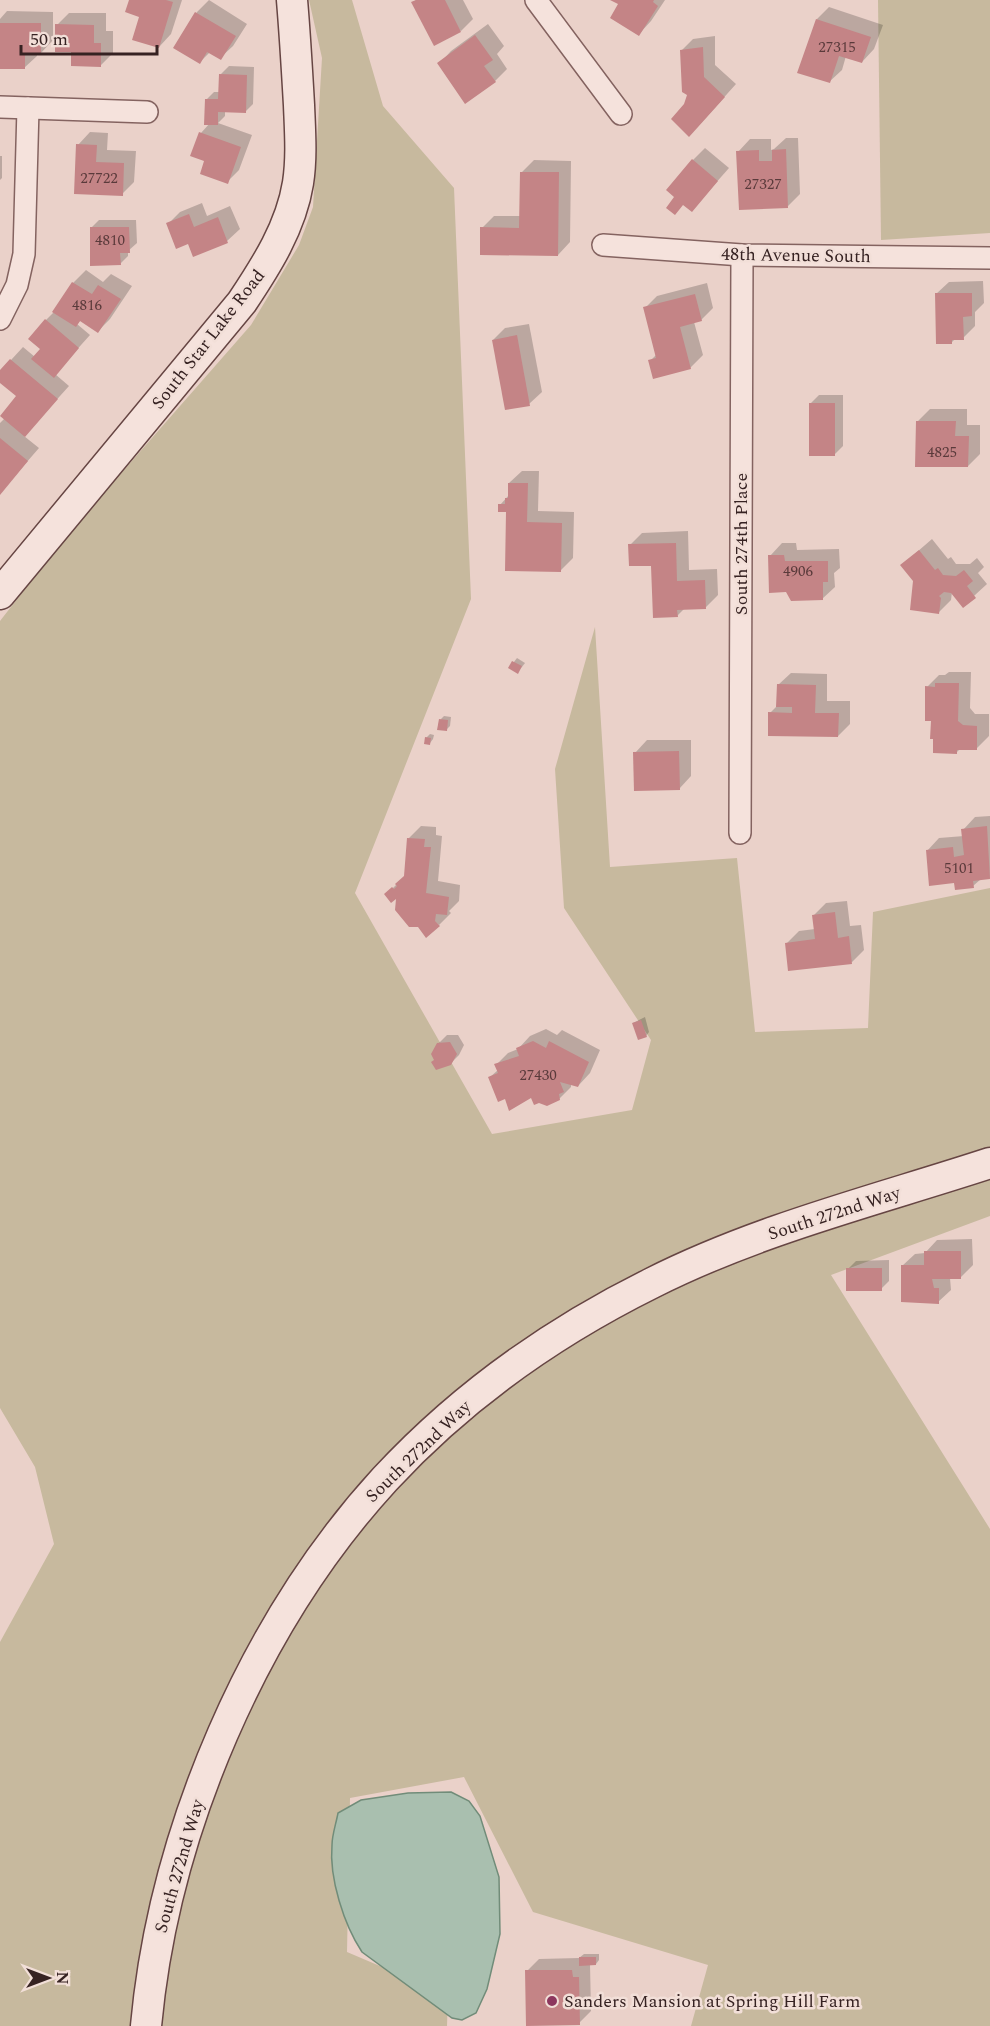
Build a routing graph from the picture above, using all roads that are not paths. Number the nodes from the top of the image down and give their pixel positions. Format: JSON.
{"nodes":[{"id":1,"x":292,"y":0,"type":"edge"},
{"id":2,"x":536,"y":0,"type":"edge"},
{"id":3,"x":0,"y":107,"type":"edge"},
{"id":4,"x":28,"y":108,"type":"junction"},
{"id":5,"x":147,"y":112,"type":"dead end"},
{"id":6,"x":621,"y":114,"type":"dead end"},
{"id":7,"x":603,"y":246,"type":"dead end"},
{"id":8,"x":742,"y":255,"type":"junction"},
{"id":9,"x":990,"y":258,"type":"edge"},
{"id":10,"x":0,"y":319,"type":"edge"},
{"id":11,"x":0,"y":594,"type":"edge"},
{"id":12,"x":740,"y":833,"type":"dead end"},
{"id":13,"x":990,"y":1163,"type":"edge"},
{"id":14,"x":146,"y":2026,"type":"edge"}],
"edges":[{"from":1,"to":11,"type":"main road","name":"South Star Lake Road"},
{"from":2,"to":6,"type":"street"},
{"from":3,"to":4,"type":"street"},
{"from":4,"to":5,"type":"street"},
{"from":4,"to":10,"type":"street"},
{"from":7,"to":8,"type":"street","name":"48th Avenue South"},
{"from":8,"to":9,"type":"street","name":"48th Avenue South"},
{"from":8,"to":12,"type":"street","name":"South 274th Place"},
{"from":13,"to":14,"type":"main road","name":"South 272nd Way"}]}
